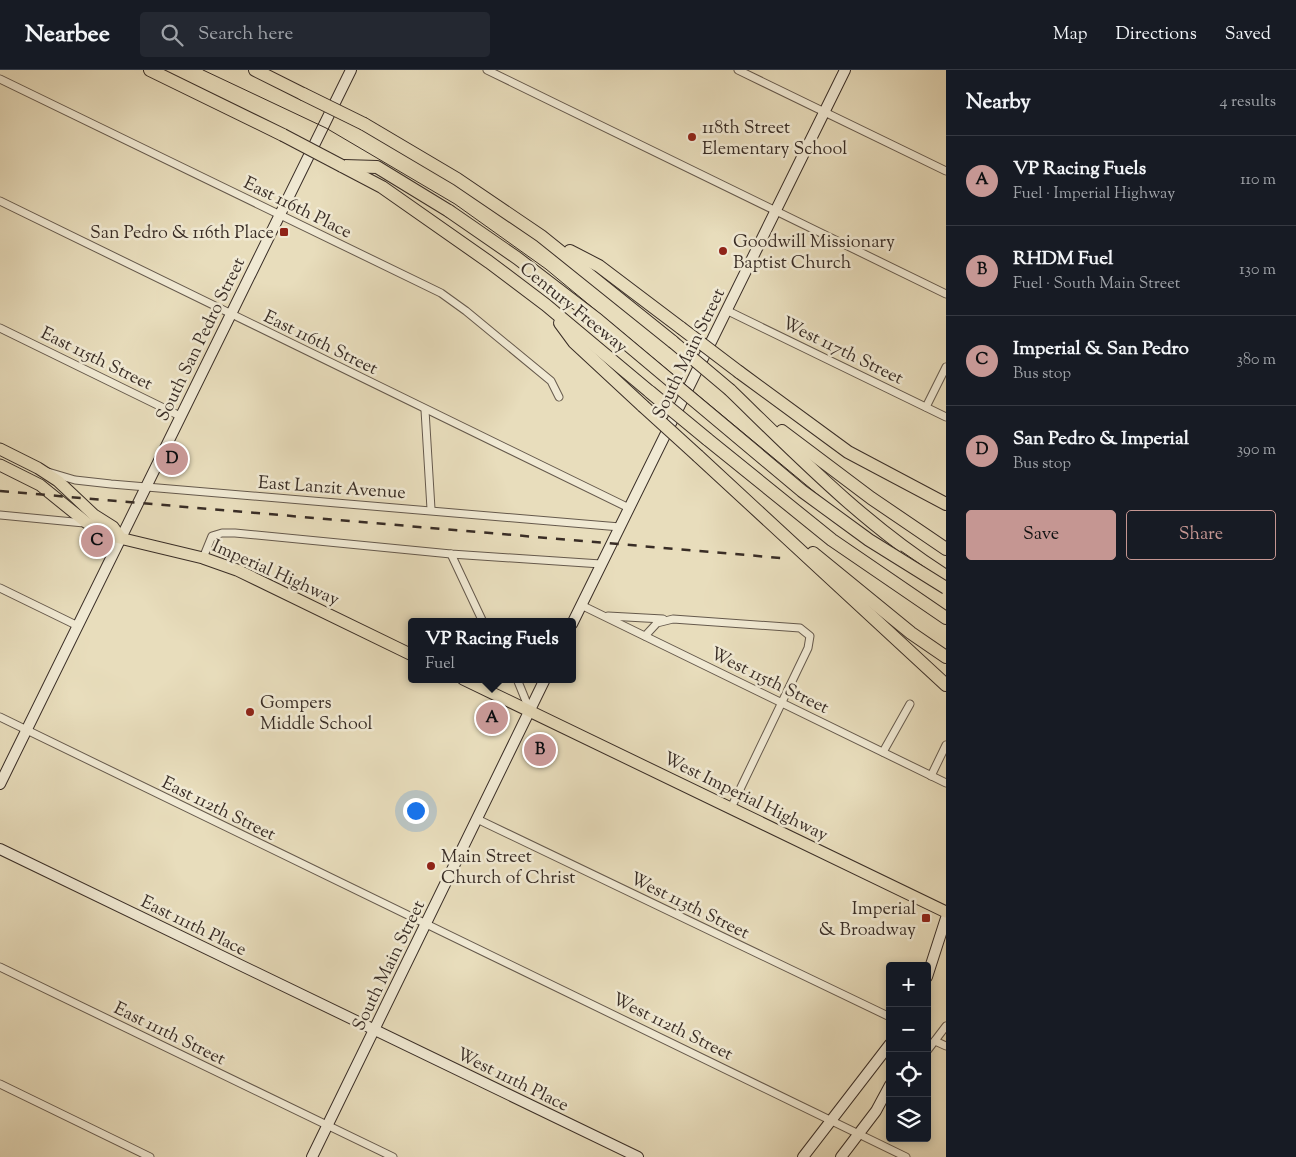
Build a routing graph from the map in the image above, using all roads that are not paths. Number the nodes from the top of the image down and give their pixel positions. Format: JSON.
{"nodes":[{"id":1,"x":150,"y":70,"type":"edge"},
{"id":2,"x":255,"y":70,"type":"edge"},
{"id":3,"x":351,"y":70,"type":"edge"},
{"id":4,"x":487,"y":70,"type":"edge"},
{"id":5,"x":738,"y":70,"type":"edge"},
{"id":6,"x":845,"y":70,"type":"edge"},
{"id":7,"x":0,"y":79,"type":"edge"},
{"id":8,"x":825,"y":112,"type":"junction"},
{"id":9,"x":342,"y":166,"type":"junction"},
{"id":10,"x":946,"y":171,"type":"edge"},
{"id":11,"x":0,"y":201,"type":"edge"},
{"id":12,"x":776,"y":212,"type":"junction"},
{"id":13,"x":279,"y":214,"type":"junction"},
{"id":14,"x":541,"y":236,"type":"junction"},
{"id":15,"x":946,"y":294,"type":"edge"},
{"id":16,"x":546,"y":305,"type":"junction"},
{"id":17,"x":728,"y":311,"type":"junction"},
{"id":18,"x":230,"y":315,"type":"junction"},
{"id":19,"x":0,"y":328,"type":"edge"},
{"id":20,"x":946,"y":367,"type":"edge"},
{"id":21,"x":730,"y":390,"type":"junction"},
{"id":22,"x":559,"y":396,"type":"dead end"},
{"id":23,"x":926,"y":407,"type":"junction"},
{"id":24,"x":786,"y":408,"type":"junction"},
{"id":25,"x":425,"y":410,"type":"junction"},
{"id":26,"x":180,"y":416,"type":"junction"},
{"id":27,"x":946,"y":417,"type":"edge"},
{"id":28,"x":0,"y":450,"type":"edge"},
{"id":29,"x":0,"y":459,"type":"edge"},
{"id":30,"x":0,"y":465,"type":"edge"},
{"id":31,"x":40,"y":470,"type":"junction"},
{"id":32,"x":145,"y":487,"type":"junction"},
{"id":33,"x":946,"y":494,"type":"edge"},
{"id":34,"x":946,"y":504,"type":"edge"},
{"id":35,"x":629,"y":508,"type":"junction"},
{"id":36,"x":431,"y":510,"type":"junction"},
{"id":37,"x":0,"y":514,"type":"edge"},
{"id":38,"x":87,"y":523,"type":"junction"},
{"id":39,"x":620,"y":527,"type":"junction"},
{"id":40,"x":778,"y":530,"type":"junction"},
{"id":41,"x":120,"y":537,"type":"junction"},
{"id":42,"x":946,"y":549,"type":"edge"},
{"id":43,"x":450,"y":554,"type":"junction"},
{"id":44,"x":203,"y":558,"type":"junction"},
{"id":45,"x":601,"y":564,"type":"junction"},
{"id":46,"x":946,"y":576,"type":"edge"},
{"id":47,"x":0,"y":588,"type":"edge"},
{"id":48,"x":946,"y":588,"type":"edge"},
{"id":49,"x":581,"y":604,"type":"junction"},
{"id":50,"x":603,"y":615,"type":"junction"},
{"id":51,"x":481,"y":618,"type":"edge"},
{"id":52,"x":575,"y":618,"type":"edge"},
{"id":53,"x":946,"y":618,"type":"edge"},
{"id":54,"x":673,"y":619,"type":"junction"},
{"id":55,"x":78,"y":626,"type":"junction"},
{"id":56,"x":645,"y":636,"type":"junction"},
{"id":57,"x":408,"y":652,"type":"edge"},
{"id":58,"x":946,"y":657,"type":"edge"},
{"id":59,"x":471,"y":683,"type":"edge"},
{"id":60,"x":494,"y":683,"type":"edge"},
{"id":61,"x":519,"y":683,"type":"edge"},
{"id":62,"x":543,"y":683,"type":"edge"},
{"id":63,"x":946,"y":685,"type":"edge"},
{"id":64,"x":490,"y":692,"type":"junction"},
{"id":65,"x":782,"y":703,"type":"junction"},
{"id":66,"x":910,"y":704,"type":"dead end"},
{"id":67,"x":530,"y":712,"type":"junction"},
{"id":68,"x":0,"y":718,"type":"edge"},
{"id":69,"x":26,"y":730,"type":"junction"},
{"id":70,"x":946,"y":745,"type":"edge"},
{"id":71,"x":883,"y":752,"type":"junction"},
{"id":72,"x":931,"y":776,"type":"junction"},
{"id":73,"x":946,"y":783,"type":"edge"},
{"id":74,"x":0,"y":784,"type":"edge"},
{"id":75,"x":731,"y":808,"type":"junction"},
{"id":76,"x":477,"y":819,"type":"junction"},
{"id":77,"x":0,"y":850,"type":"edge"},
{"id":78,"x":946,"y":912,"type":"edge"},
{"id":79,"x":946,"y":918,"type":"edge"},
{"id":80,"x":426,"y":924,"type":"junction"},
{"id":81,"x":931,"y":962,"type":"edge"},
{"id":82,"x":0,"y":967,"type":"edge"},
{"id":83,"x":886,"y":1015,"type":"edge"},
{"id":84,"x":946,"y":1026,"type":"edge"},
{"id":85,"x":374,"y":1031,"type":"junction"},
{"id":86,"x":935,"y":1041,"type":"junction"},
{"id":87,"x":931,"y":1046,"type":"edge"},
{"id":88,"x":946,"y":1046,"type":"edge"},
{"id":89,"x":886,"y":1050,"type":"edge"},
{"id":90,"x":0,"y":1084,"type":"edge"},
{"id":91,"x":886,"y":1092,"type":"edge"},
{"id":92,"x":889,"y":1097,"type":"edge"},
{"id":93,"x":876,"y":1111,"type":"junction"},
{"id":94,"x":831,"y":1119,"type":"junction"},
{"id":95,"x":328,"y":1126,"type":"junction"},
{"id":96,"x":857,"y":1134,"type":"junction"},
{"id":97,"x":815,"y":1141,"type":"junction"},
{"id":98,"x":150,"y":1157,"type":"edge"},
{"id":99,"x":312,"y":1157,"type":"edge"},
{"id":100,"x":393,"y":1157,"type":"edge"},
{"id":101,"x":638,"y":1157,"type":"edge"},
{"id":102,"x":803,"y":1157,"type":"edge"},
{"id":103,"x":808,"y":1157,"type":"edge"},
{"id":104,"x":841,"y":1157,"type":"edge"},
{"id":105,"x":906,"y":1157,"type":"edge"}],
"edges":[{"from":1,"to":9,"type":"highway","name":"Century Freeway","bridge":true},
{"from":2,"to":14,"type":"highway","name":"Century Freeway","bridge":true},
{"from":3,"to":13,"type":"street","name":"South San Pedro Street"},
{"from":4,"to":12,"type":"street"},
{"from":5,"to":8,"type":"street"},
{"from":6,"to":8,"type":"street","name":"South Main Street"},
{"from":7,"to":13,"type":"street","name":"East 116th Place"},
{"from":8,"to":10,"type":"street"},
{"from":8,"to":12,"type":"street","name":"South Main Street"},
{"from":9,"to":16,"type":"highway","name":"Century Freeway"},
{"from":9,"to":48,"type":"highway","bridge":true},
{"from":11,"to":18,"type":"street","name":"East 116th Street"},
{"from":12,"to":15,"type":"street"},
{"from":12,"to":17,"type":"street","name":"South Main Street"},
{"from":13,"to":18,"type":"street","name":"South San Pedro Street"},
{"from":13,"to":22,"type":"street","name":"East 116th Place"},
{"from":14,"to":21,"type":"highway","name":"Century Freeway","bridge":true},
{"from":14,"to":24,"type":"highway","bridge":true},
{"from":16,"to":40,"type":"highway","bridge":true},
{"from":16,"to":53,"type":"highway","name":"Century Freeway","bridge":true},
{"from":17,"to":23,"type":"street","name":"West 117th Street"},
{"from":17,"to":35,"type":"street","name":"South Main Street"},
{"from":18,"to":25,"type":"street","name":"East 116th Street"},
{"from":18,"to":26,"type":"street","name":"South San Pedro Street"},
{"from":19,"to":26,"type":"street","name":"East 115th Street"},
{"from":20,"to":23,"type":"street"},
{"from":21,"to":42,"type":"highway","name":"Century Freeway"},
{"from":21,"to":46,"type":"highway"},
{"from":23,"to":27,"type":"street","name":"West 117th Street"},
{"from":24,"to":33,"type":"highway"},
{"from":24,"to":34,"type":"highway"},
{"from":25,"to":35,"type":"street","name":"East 116th Street"},
{"from":25,"to":36,"type":"street"},
{"from":26,"to":32,"type":"street","name":"South San Pedro Street"},
{"from":28,"to":31,"type":"main road","name":"Imperial Highway"},
{"from":29,"to":31,"type":"main road"},
{"from":30,"to":38,"type":"main road","name":"Imperial Highway"},
{"from":31,"to":32,"type":"street","name":"East Lanzit Avenue"},
{"from":31,"to":41,"type":"main road","name":"Imperial Highway"},
{"from":32,"to":36,"type":"street","name":"East Lanzit Avenue"},
{"from":32,"to":41,"type":"street","name":"South San Pedro Street"},
{"from":35,"to":39,"type":"street","name":"South Main Street"},
{"from":36,"to":39,"type":"street","name":"East Lanzit Avenue"},
{"from":37,"to":38,"type":"street"},
{"from":38,"to":41,"type":"main road","name":"Imperial Highway"},
{"from":39,"to":45,"type":"street","name":"South Main Street"},
{"from":40,"to":58,"type":"highway"},
{"from":40,"to":63,"type":"highway"},
{"from":41,"to":44,"type":"main road","name":"Imperial Highway"},
{"from":41,"to":55,"type":"street","name":"South San Pedro Street"},
{"from":43,"to":44,"type":"street"},
{"from":43,"to":45,"type":"street"},
{"from":43,"to":51,"type":"street"},
{"from":44,"to":57,"type":"main road","name":"Imperial Highway"},
{"from":45,"to":49,"type":"street","name":"South Main Street"},
{"from":47,"to":55,"type":"street"},
{"from":49,"to":50,"type":"street","name":"West 115th Street"},
{"from":49,"to":52,"type":"street","name":"South Main Street"},
{"from":50,"to":54,"type":"street"},
{"from":50,"to":56,"type":"street","name":"West 115th Street"},
{"from":54,"to":56,"type":"street"},
{"from":54,"to":65,"type":"street"},
{"from":55,"to":69,"type":"street","name":"South San Pedro Street"},
{"from":56,"to":65,"type":"street","name":"West 115th Street"},
{"from":59,"to":64,"type":"main road"},
{"from":60,"to":64,"type":"street"},
{"from":61,"to":67,"type":"street"},
{"from":62,"to":67,"type":"street","name":"South Main Street"},
{"from":64,"to":67,"type":"main road"},
{"from":65,"to":71,"type":"street","name":"West 115th Street"},
{"from":65,"to":75,"type":"street"},
{"from":66,"to":71,"type":"street"},
{"from":67,"to":75,"type":"main road","name":"West Imperial Highway"},
{"from":67,"to":76,"type":"street","name":"South Main Street"},
{"from":68,"to":69,"type":"street","name":"East 112th Street"},
{"from":69,"to":74,"type":"street","name":"South San Pedro Street"},
{"from":69,"to":80,"type":"street","name":"East 112th Street"},
{"from":70,"to":72,"type":"street"},
{"from":71,"to":72,"type":"street","name":"West 115th Street"},
{"from":72,"to":73,"type":"street","name":"West 115th Street"},
{"from":75,"to":78,"type":"main road","name":"West Imperial Highway"},
{"from":76,"to":80,"type":"street","name":"South Main Street"},
{"from":76,"to":83,"type":"street","name":"West 113th Street"},
{"from":77,"to":85,"type":"street","name":"East 111th Place"},
{"from":79,"to":81,"type":"street"},
{"from":80,"to":85,"type":"street","name":"South Main Street"},
{"from":80,"to":94,"type":"street","name":"West 112th Street"},
{"from":82,"to":95,"type":"street","name":"East 111th Street"},
{"from":84,"to":86,"type":"street"},
{"from":85,"to":95,"type":"street","name":"South Main Street"},
{"from":85,"to":101,"type":"street","name":"West 111th Place"},
{"from":86,"to":87,"type":"street"},
{"from":86,"to":88,"type":"street"},
{"from":89,"to":94,"type":"street"},
{"from":90,"to":98,"type":"street"},
{"from":91,"to":93,"type":"street"},
{"from":92,"to":93,"type":"street"},
{"from":93,"to":96,"type":"street"},
{"from":94,"to":96,"type":"street","name":"West 112th Street"},
{"from":94,"to":97,"type":"street"},
{"from":95,"to":99,"type":"street","name":"South Main Street"},
{"from":95,"to":100,"type":"street","name":"East 111th Street"},
{"from":96,"to":104,"type":"street"},
{"from":96,"to":105,"type":"street","name":"West 112th Street"},
{"from":97,"to":102,"type":"street"},
{"from":97,"to":103,"type":"street"}]}
